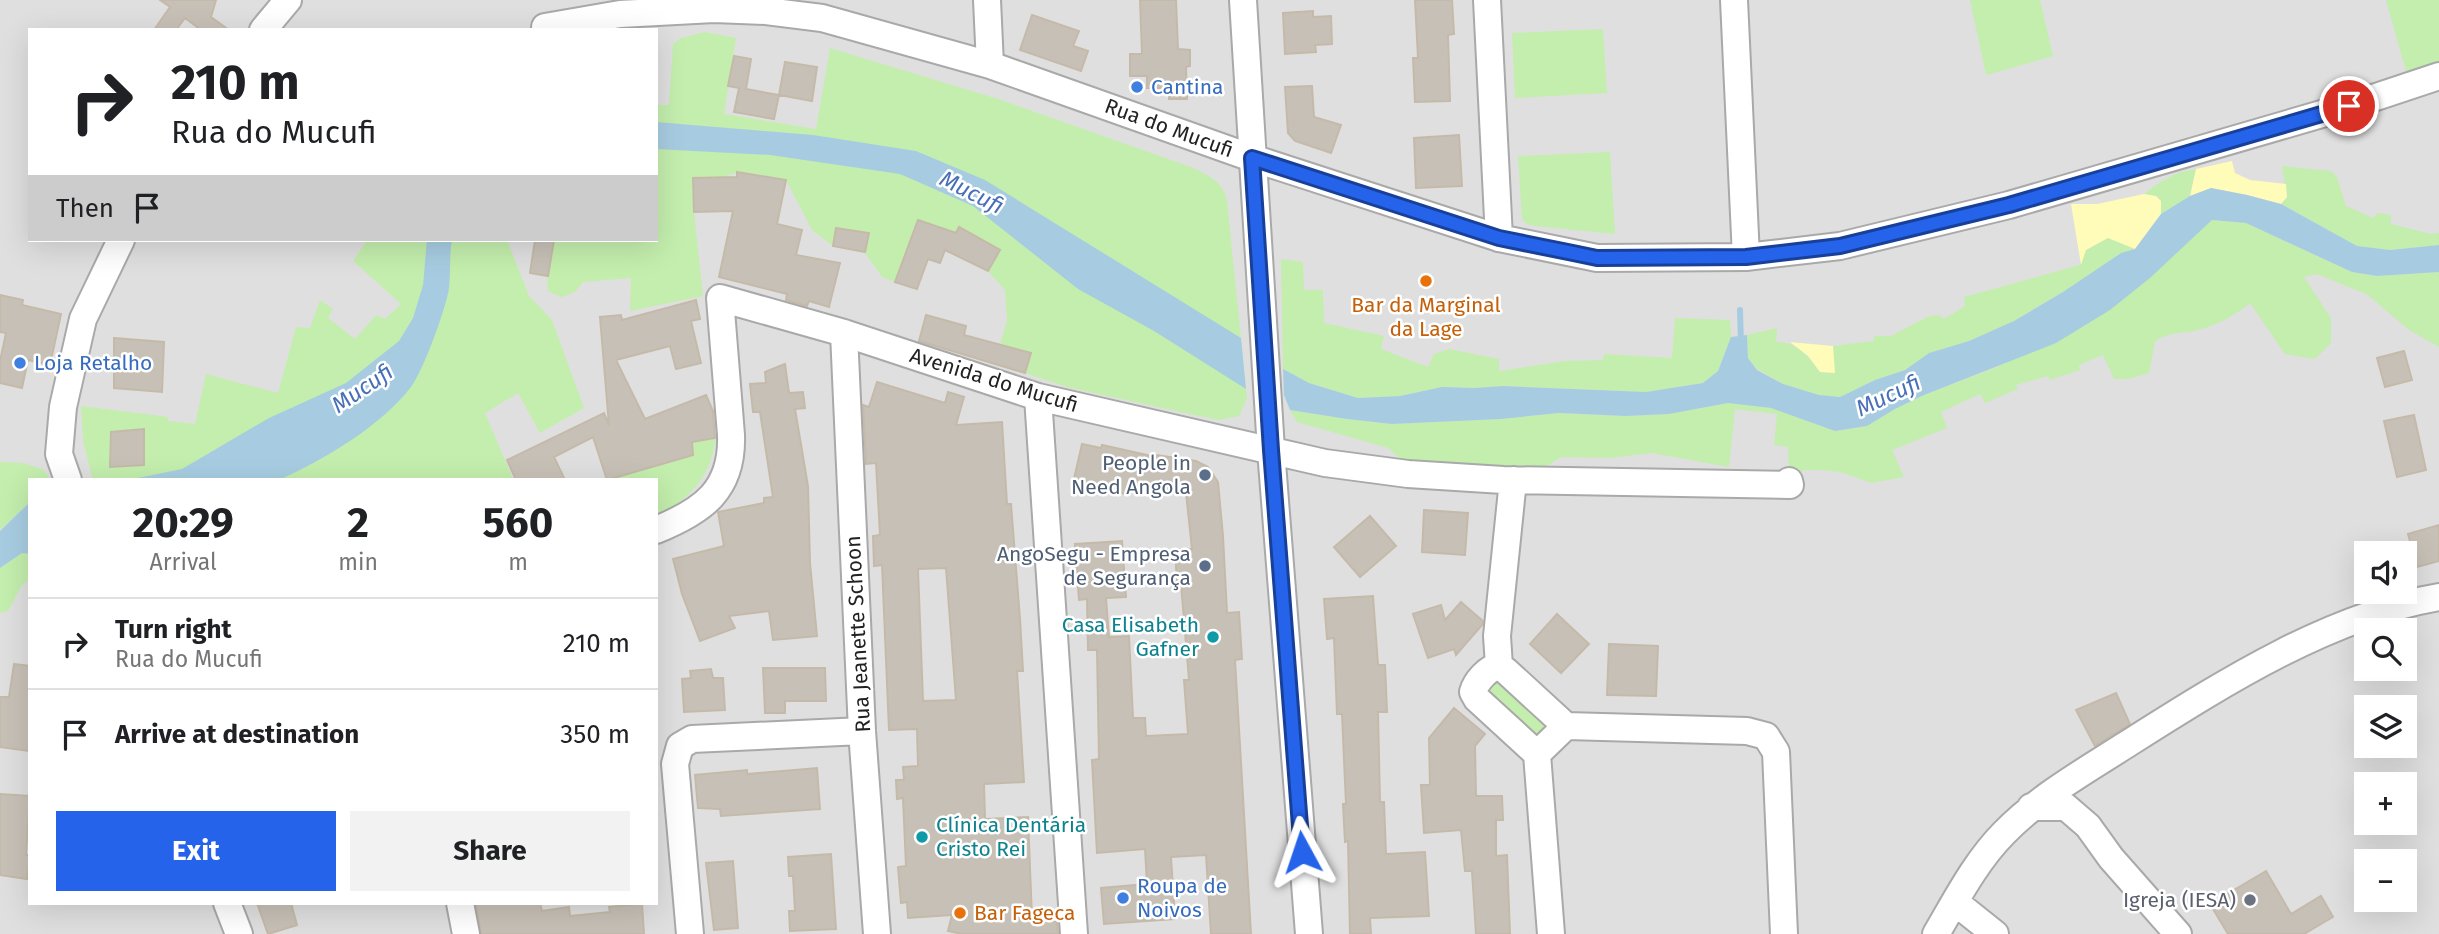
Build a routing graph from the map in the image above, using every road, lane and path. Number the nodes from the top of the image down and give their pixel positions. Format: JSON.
{"nodes":[{"id":1,"x":288,"y":0,"type":"edge"},
{"id":2,"x":987,"y":0,"type":"edge"},
{"id":3,"x":1242,"y":0,"type":"edge"},
{"id":4,"x":1487,"y":0,"type":"edge"},
{"id":5,"x":1742,"y":2,"type":"edge"},
{"id":6,"x":545,"y":27,"type":"dead end"},
{"id":7,"x":265,"y":28,"type":"edge"},
{"id":8,"x":990,"y":65,"type":"junction"},
{"id":9,"x":2439,"y":76,"type":"edge"},
{"id":10,"x":1252,"y":158,"type":"junction"},
{"id":11,"x":1499,"y":238,"type":"junction"},
{"id":12,"x":120,"y":242,"type":"edge"},
{"id":13,"x":1746,"y":257,"type":"junction"},
{"id":14,"x":844,"y":333,"type":"junction"},
{"id":15,"x":1038,"y":397,"type":"junction"},
{"id":16,"x":1271,"y":450,"type":"junction"},
{"id":17,"x":67,"y":478,"type":"edge"},
{"id":18,"x":1513,"y":480,"type":"junction"},
{"id":19,"x":1789,"y":481,"type":"dead end"},
{"id":20,"x":658,"y":529,"type":"edge"},
{"id":21,"x":2439,"y":597,"type":"edge"},
{"id":22,"x":1499,"y":666,"type":"junction"},
{"id":23,"x":1566,"y":726,"type":"junction"},
{"id":24,"x":862,"y":731,"type":"junction"},
{"id":25,"x":1537,"y":754,"type":"junction"},
{"id":26,"x":2031,"y":807,"type":"junction"},
{"id":27,"x":1955,"y":902,"type":"junction"},
{"id":28,"x":228,"y":905,"type":"edge"},
{"id":29,"x":460,"y":905,"type":"edge"},
{"id":30,"x":239,"y":934,"type":"edge"},
{"id":31,"x":466,"y":934,"type":"edge"},
{"id":32,"x":690,"y":934,"type":"edge"},
{"id":33,"x":877,"y":934,"type":"edge"},
{"id":34,"x":1074,"y":934,"type":"edge"},
{"id":35,"x":1309,"y":934,"type":"edge"},
{"id":36,"x":1551,"y":934,"type":"edge"},
{"id":37,"x":1784,"y":934,"type":"edge"},
{"id":38,"x":1936,"y":934,"type":"edge"},
{"id":39,"x":1995,"y":934,"type":"edge"},
{"id":40,"x":2178,"y":934,"type":"edge"}],
"edges":[{"from":1,"to":7,"type":"street"},
{"from":2,"to":8,"type":"street"},
{"from":3,"to":10,"type":"street"},
{"from":4,"to":11,"type":"street"},
{"from":5,"to":13,"type":"street"},
{"from":6,"to":8,"type":"street","name":"Rua do Mucufi"},
{"from":8,"to":10,"type":"street","name":"Rua do Mucufi"},
{"from":9,"to":13,"type":"street","name":"Rua do Mucufi"},
{"from":10,"to":11,"type":"street","name":"Rua do Mucufi"},
{"from":10,"to":16,"type":"street"},
{"from":11,"to":13,"type":"street","name":"Rua do Mucufi"},
{"from":12,"to":17,"type":"street"},
{"from":14,"to":15,"type":"street","name":"Avenida do Mucufi"},
{"from":14,"to":20,"type":"street","name":"Avenida do Mucufi"},
{"from":14,"to":24,"type":"street","name":"Rua Jeanette Schoon"},
{"from":15,"to":16,"type":"street","name":"Avenida do Mucufi"},
{"from":15,"to":34,"type":"street"},
{"from":16,"to":18,"type":"street","name":"Avenida do Mucufi"},
{"from":16,"to":35,"type":"street"},
{"from":18,"to":19,"type":"street","name":"Avenida do Mucufi"},
{"from":18,"to":22,"type":"street"},
{"from":21,"to":26,"type":"street"},
{"from":22,"to":23,"type":"street"},
{"from":22,"to":25,"type":"street"},
{"from":23,"to":25,"type":"street"},
{"from":23,"to":37,"type":"street"},
{"from":24,"to":32,"type":"street"},
{"from":24,"to":33,"type":"street","name":"Rua Jeanette Schoon"},
{"from":25,"to":36,"type":"street"},
{"from":26,"to":27,"type":"street"},
{"from":26,"to":40,"type":"street"},
{"from":27,"to":38,"type":"street"},
{"from":27,"to":39,"type":"street"},
{"from":28,"to":30,"type":"street"},
{"from":29,"to":31,"type":"street"}]}
